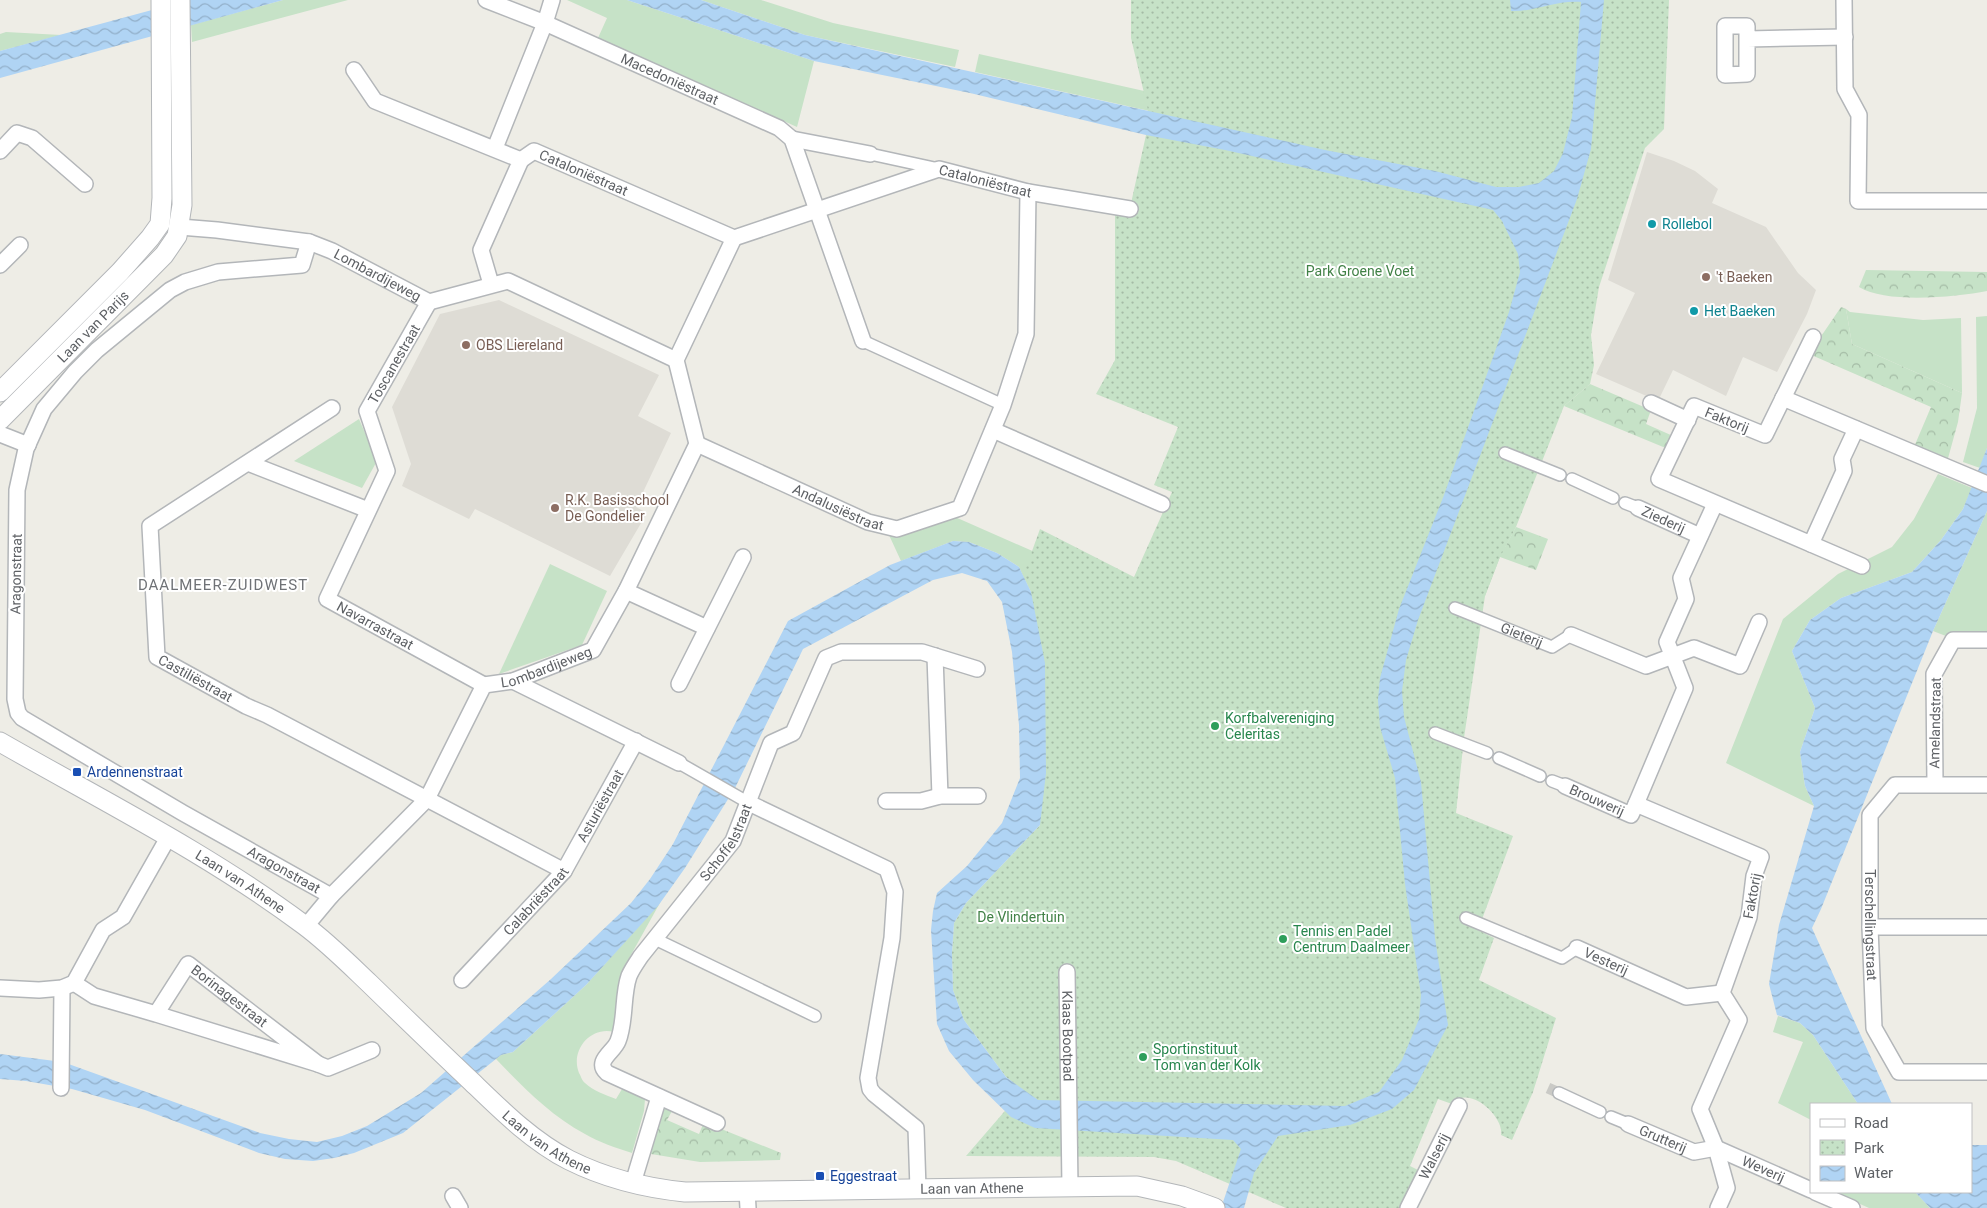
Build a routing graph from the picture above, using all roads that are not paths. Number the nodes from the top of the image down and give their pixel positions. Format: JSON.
{"nodes":[{"id":1,"x":161,"y":0,"type":"edge"},
{"id":2,"x":180,"y":0,"type":"edge"},
{"id":3,"x":486,"y":0,"type":"edge"},
{"id":4,"x":552,"y":0,"type":"edge"},
{"id":5,"x":1844,"y":0,"type":"edge"},
{"id":6,"x":545,"y":24,"type":"junction"},
{"id":7,"x":1845,"y":37,"type":"junction"},
{"id":8,"x":1747,"y":39,"type":"dead end"},
{"id":9,"x":354,"y":70,"type":"dead end"},
{"id":10,"x":792,"y":139,"type":"junction"},
{"id":11,"x":495,"y":148,"type":"junction"},
{"id":12,"x":0,"y":151,"type":"edge"},
{"id":13,"x":870,"y":154,"type":"joint"},
{"id":14,"x":521,"y":160,"type":"junction"},
{"id":15,"x":939,"y":169,"type":"junction"},
{"id":16,"x":85,"y":184,"type":"dead end"},
{"id":17,"x":1028,"y":192,"type":"junction"},
{"id":18,"x":1987,"y":201,"type":"edge"},
{"id":19,"x":1130,"y":209,"type":"dead end"},
{"id":20,"x":816,"y":212,"type":"junction"},
{"id":21,"x":160,"y":224,"type":"junction"},
{"id":22,"x":180,"y":227,"type":"junction"},
{"id":23,"x":734,"y":238,"type":"junction"},
{"id":24,"x":309,"y":242,"type":"junction"},
{"id":25,"x":20,"y":245,"type":"dead end"},
{"id":26,"x":0,"y":265,"type":"edge"},
{"id":27,"x":491,"y":284,"type":"junction"},
{"id":28,"x":429,"y":302,"type":"junction"},
{"id":29,"x":1813,"y":337,"type":"dead end"},
{"id":30,"x":863,"y":341,"type":"joint"},
{"id":31,"x":676,"y":360,"type":"junction"},
{"id":32,"x":0,"y":392,"type":"edge"},
{"id":33,"x":1783,"y":398,"type":"junction"},
{"id":34,"x":1651,"y":403,"type":"dead end"},
{"id":35,"x":1003,"y":405,"type":"junction"},
{"id":36,"x":332,"y":408,"type":"dead end"},
{"id":37,"x":0,"y":420,"type":"edge"},
{"id":38,"x":1688,"y":420,"type":"junction"},
{"id":39,"x":1856,"y":429,"type":"junction"},
{"id":40,"x":993,"y":430,"type":"junction"},
{"id":41,"x":0,"y":434,"type":"edge"},
{"id":42,"x":697,"y":444,"type":"junction"},
{"id":43,"x":28,"y":445,"type":"junction"},
{"id":44,"x":1505,"y":452,"type":"dead end"},
{"id":45,"x":248,"y":463,"type":"junction"},
{"id":46,"x":1560,"y":474,"type":"dead end"},
{"id":47,"x":1572,"y":480,"type":"dead end"},
{"id":48,"x":1980,"y":481,"type":"edge"},
{"id":49,"x":1613,"y":498,"type":"dead end"},
{"id":50,"x":1162,"y":504,"type":"dead end"},
{"id":51,"x":1715,"y":504,"type":"junction"},
{"id":52,"x":1631,"y":505,"type":"dead end"},
{"id":53,"x":368,"y":510,"type":"junction"},
{"id":54,"x":1700,"y":536,"type":"junction"},
{"id":55,"x":1810,"y":544,"type":"junction"},
{"id":56,"x":743,"y":557,"type":"dead end"},
{"id":57,"x":1862,"y":566,"type":"dead end"},
{"id":58,"x":626,"y":591,"type":"junction"},
{"id":59,"x":1455,"y":608,"type":"dead end"},
{"id":60,"x":1759,"y":622,"type":"dead end"},
{"id":61,"x":707,"y":628,"type":"junction"},
{"id":62,"x":1572,"y":635,"type":"joint"},
{"id":63,"x":1987,"y":640,"type":"edge"},
{"id":64,"x":935,"y":656,"type":"junction"},
{"id":65,"x":1672,"y":656,"type":"junction"},
{"id":66,"x":977,"y":669,"type":"dead end"},
{"id":67,"x":513,"y":681,"type":"junction"},
{"id":68,"x":679,"y":684,"type":"dead end"},
{"id":69,"x":484,"y":685,"type":"junction"},
{"id":70,"x":1436,"y":733,"type":"dead end"},
{"id":71,"x":636,"y":741,"type":"junction"},
{"id":72,"x":0,"y":742,"type":"edge"},
{"id":73,"x":1488,"y":753,"type":"dead end"},
{"id":74,"x":1499,"y":758,"type":"dead end"},
{"id":75,"x":679,"y":763,"type":"joint"},
{"id":76,"x":1540,"y":776,"type":"dead end"},
{"id":77,"x":1558,"y":784,"type":"dead end"},
{"id":78,"x":1935,"y":784,"type":"junction"},
{"id":79,"x":1987,"y":785,"type":"edge"},
{"id":80,"x":940,"y":796,"type":"junction"},
{"id":81,"x":978,"y":796,"type":"dead end"},
{"id":82,"x":427,"y":799,"type":"junction"},
{"id":83,"x":886,"y":801,"type":"dead end"},
{"id":84,"x":749,"y":803,"type":"junction"},
{"id":85,"x":1636,"y":804,"type":"junction"},
{"id":86,"x":169,"y":836,"type":"junction"},
{"id":87,"x":564,"y":871,"type":"junction"},
{"id":88,"x":331,"y":896,"type":"junction"},
{"id":89,"x":1466,"y":918,"type":"dead end"},
{"id":90,"x":306,"y":926,"type":"junction"},
{"id":91,"x":1870,"y":927,"type":"junction"},
{"id":92,"x":1987,"y":927,"type":"edge"},
{"id":93,"x":655,"y":939,"type":"junction"},
{"id":94,"x":1577,"y":948,"type":"joint"},
{"id":95,"x":1067,"y":972,"type":"dead end"},
{"id":96,"x":462,"y":980,"type":"dead end"},
{"id":97,"x":68,"y":986,"type":"junction"},
{"id":98,"x":0,"y":988,"type":"edge"},
{"id":99,"x":1722,"y":993,"type":"junction"},
{"id":100,"x":156,"y":1014,"type":"junction"},
{"id":101,"x":815,"y":1016,"type":"dead end"},
{"id":102,"x":372,"y":1050,"type":"dead end"},
{"id":103,"x":318,"y":1064,"type":"junction"},
{"id":104,"x":1987,"y":1072,"type":"edge"},
{"id":105,"x":61,"y":1088,"type":"dead end"},
{"id":106,"x":1559,"y":1093,"type":"tunnel mouth"},
{"id":107,"x":659,"y":1097,"type":"junction"},
{"id":108,"x":1459,"y":1106,"type":"dead end"},
{"id":109,"x":1600,"y":1112,"type":"dead end"},
{"id":110,"x":1611,"y":1117,"type":"dead end"},
{"id":111,"x":717,"y":1123,"type":"dead end"},
{"id":112,"x":1628,"y":1124,"type":"joint"},
{"id":113,"x":1716,"y":1148,"type":"junction"},
{"id":114,"x":633,"y":1183,"type":"junction"},
{"id":115,"x":1070,"y":1186,"type":"junction"},
{"id":116,"x":918,"y":1189,"type":"junction"},
{"id":117,"x":1810,"y":1190,"type":"edge"},
{"id":118,"x":1817,"y":1193,"type":"edge"},
{"id":119,"x":747,"y":1200,"type":"edge"},
{"id":120,"x":1214,"y":1208,"type":"edge"},
{"id":121,"x":1408,"y":1208,"type":"edge"},
{"id":122,"x":1718,"y":1208,"type":"edge"},
{"id":123,"x":1852,"y":1208,"type":"edge"}],
"edges":[{"from":1,"to":21,"type":"street"},
{"from":2,"to":22,"type":"street","name":"Laan van Parijs"},
{"from":3,"to":6,"type":"street","name":"Macedoniëstraat"},
{"from":4,"to":6,"type":"street"},
{"from":5,"to":7,"type":"street"},
{"from":6,"to":10,"type":"street","name":"Macedoniëstraat"},
{"from":6,"to":11,"type":"street"},
{"from":7,"to":8,"type":"street"},
{"from":7,"to":18,"type":"street"},
{"from":9,"to":11,"type":"street"},
{"from":10,"to":13,"type":"street","name":"Macedoniëstraat"},
{"from":10,"to":20,"type":"street"},
{"from":11,"to":14,"type":"street"},
{"from":12,"to":16,"type":"street"},
{"from":13,"to":15,"type":"street","name":"Macedoniëstraat"},
{"from":14,"to":23,"type":"street","name":"Cataloniëstraat"},
{"from":14,"to":27,"type":"street"},
{"from":15,"to":17,"type":"street","name":"Cataloniëstraat"},
{"from":15,"to":20,"type":"street","name":"Cataloniëstraat"},
{"from":17,"to":19,"type":"street","name":"Cataloniëstraat"},
{"from":17,"to":35,"type":"street","name":"Andalusiëstraat"},
{"from":20,"to":23,"type":"street","name":"Cataloniëstraat"},
{"from":20,"to":30,"type":"street"},
{"from":21,"to":22,"type":"street"},
{"from":21,"to":32,"type":"street","name":"Laan van Parijs"},
{"from":22,"to":24,"type":"street","name":"Lombardijeweg"},
{"from":22,"to":37,"type":"street","name":"Laan van Parijs"},
{"from":23,"to":31,"type":"street"},
{"from":24,"to":28,"type":"street","name":"Lombardijeweg"},
{"from":24,"to":43,"type":"street","name":"Aragonstraat"},
{"from":25,"to":26,"type":"street"},
{"from":27,"to":28,"type":"street","name":"Lombardijeweg"},
{"from":27,"to":31,"type":"street","name":"Lombardijeweg"},
{"from":28,"to":53,"type":"street","name":"Toscanestraat"},
{"from":29,"to":33,"type":"street","name":"Faktorij"},
{"from":30,"to":35,"type":"street"},
{"from":31,"to":42,"type":"street"},
{"from":33,"to":38,"type":"street","name":"Faktorij"},
{"from":33,"to":39,"type":"street"},
{"from":34,"to":38,"type":"street","name":"Faktorij"},
{"from":35,"to":40,"type":"street","name":"Andalusiëstraat"},
{"from":36,"to":45,"type":"street","name":"Castiliëstraat"},
{"from":38,"to":51,"type":"street","name":"Faktorij"},
{"from":39,"to":48,"type":"street"},
{"from":39,"to":55,"type":"street"},
{"from":40,"to":42,"type":"street","name":"Andalusiëstraat"},
{"from":40,"to":50,"type":"street"},
{"from":41,"to":43,"type":"street"},
{"from":42,"to":58,"type":"street","name":"Lombardijeweg"},
{"from":43,"to":88,"type":"street","name":"Aragonstraat"},
{"from":44,"to":46,"type":"street"},
{"from":45,"to":53,"type":"street"},
{"from":45,"to":82,"type":"street","name":"Castiliëstraat"},
{"from":47,"to":49,"type":"street"},
{"from":51,"to":54,"type":"street"},
{"from":51,"to":55,"type":"street","name":"Faktorij"},
{"from":52,"to":54,"type":"street","name":"Ziederij"},
{"from":53,"to":69,"type":"street","name":"Navarrastraat"},
{"from":54,"to":65,"type":"street"},
{"from":55,"to":57,"type":"street","name":"Faktorij"},
{"from":56,"to":61,"type":"street"},
{"from":58,"to":61,"type":"street"},
{"from":58,"to":67,"type":"street","name":"Lombardijeweg"},
{"from":59,"to":62,"type":"street","name":"Gieterij"},
{"from":60,"to":65,"type":"street"},
{"from":61,"to":68,"type":"street"},
{"from":62,"to":65,"type":"street","name":"Gieterij"},
{"from":63,"to":78,"type":"street","name":"Amelandstraat"},
{"from":64,"to":66,"type":"street","name":"Schoffelstraat"},
{"from":64,"to":80,"type":"street"},
{"from":64,"to":84,"type":"street","name":"Schoffelstraat"},
{"from":65,"to":85,"type":"street"},
{"from":67,"to":69,"type":"street","name":"Lombardijeweg"},
{"from":67,"to":71,"type":"street"},
{"from":69,"to":82,"type":"street","name":"Lombardijeweg"},
{"from":70,"to":73,"type":"street"},
{"from":71,"to":75,"type":"street"},
{"from":71,"to":87,"type":"street","name":"Asturiëstraat"},
{"from":72,"to":86,"type":"street","name":"Laan van Athene"},
{"from":74,"to":76,"type":"street"},
{"from":75,"to":84,"type":"street"},
{"from":77,"to":85,"type":"street","name":"Brouwerij"},
{"from":78,"to":79,"type":"street","name":"Terschellingstraat"},
{"from":78,"to":91,"type":"street","name":"Terschellingstraat"},
{"from":80,"to":81,"type":"street"},
{"from":80,"to":83,"type":"street"},
{"from":82,"to":87,"type":"street","name":"Calabriëstraat"},
{"from":82,"to":88,"type":"street","name":"Lombardijeweg"},
{"from":84,"to":93,"type":"street","name":"Schoffelstraat"},
{"from":84,"to":116,"type":"street"},
{"from":85,"to":99,"type":"street","name":"Faktorij"},
{"from":86,"to":90,"type":"street","name":"Laan van Athene"},
{"from":86,"to":97,"type":"street"},
{"from":87,"to":96,"type":"street","name":"Calabriëstraat"},
{"from":88,"to":90,"type":"street","name":"Lombardijeweg"},
{"from":89,"to":94,"type":"street","name":"Vesterij"},
{"from":90,"to":114,"type":"street","name":"Laan van Athene"},
{"from":91,"to":92,"type":"street"},
{"from":91,"to":104,"type":"street","name":"Terschellingstraat"},
{"from":93,"to":101,"type":"street"},
{"from":93,"to":107,"type":"street","name":"Schoffelstraat"},
{"from":94,"to":99,"type":"street","name":"Vesterij"},
{"from":95,"to":115,"type":"street","name":"Klaas Bootpad"},
{"from":97,"to":98,"type":"street"},
{"from":97,"to":100,"type":"street","name":"Borinagestraat"},
{"from":97,"to":105,"type":"street"},
{"from":99,"to":113,"type":"street"},
{"from":100,"to":103,"type":"street","name":"Borinagestraat"},
{"from":100,"to":103,"type":"street","name":"Borinagestraat"},
{"from":102,"to":103,"type":"street","name":"Borinagestraat"},
{"from":106,"to":109,"type":"street"},
{"from":107,"to":111,"type":"street","name":"Schoffelstraat"},
{"from":107,"to":114,"type":"street"},
{"from":108,"to":121,"type":"street","name":"Walserij"},
{"from":110,"to":112,"type":"street","name":"Grutterij"},
{"from":112,"to":113,"type":"street","name":"Grutterij"},
{"from":113,"to":117,"type":"street","name":"Weverij"},
{"from":113,"to":122,"type":"street"},
{"from":114,"to":119,"type":"street","name":"Laan van Athene"},
{"from":115,"to":116,"type":"street","name":"Laan van Athene"},
{"from":115,"to":120,"type":"street","name":"Laan van Athene"},
{"from":116,"to":119,"type":"street","name":"Laan van Athene"},
{"from":118,"to":123,"type":"street"}]}
